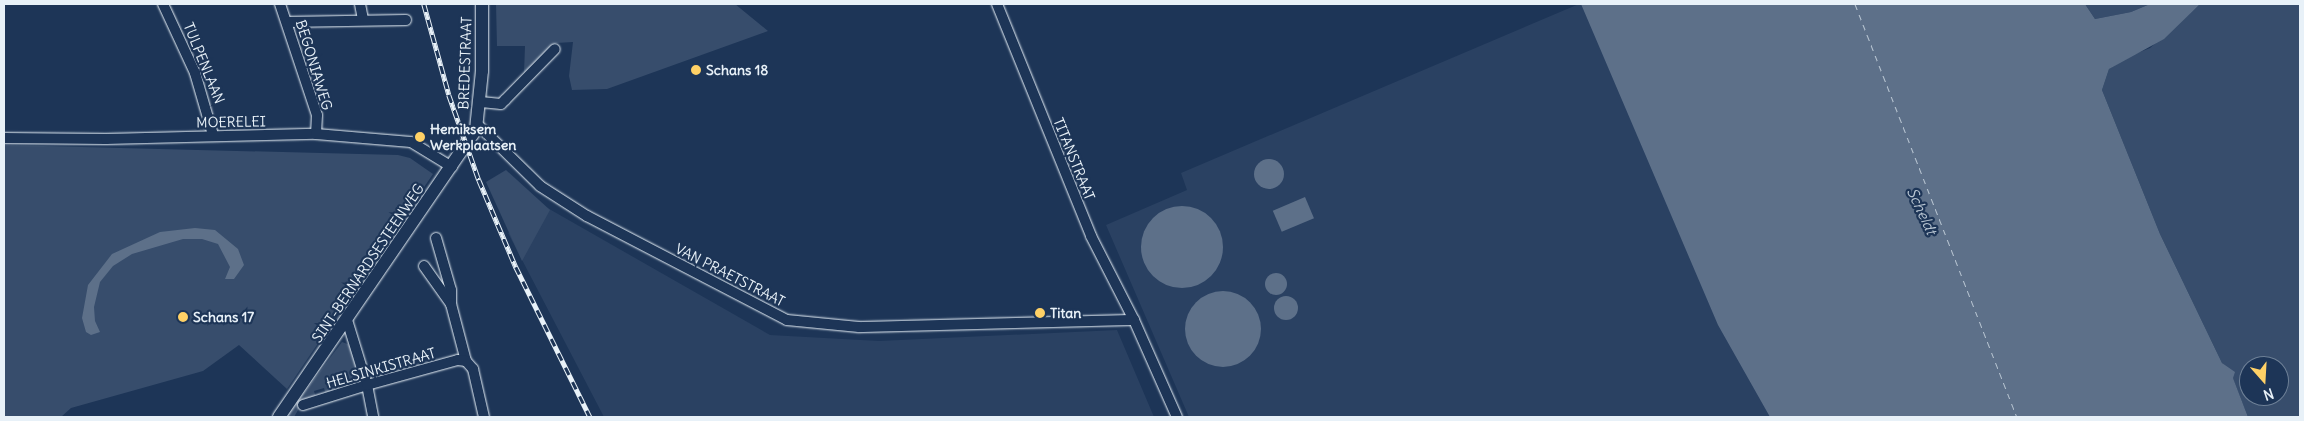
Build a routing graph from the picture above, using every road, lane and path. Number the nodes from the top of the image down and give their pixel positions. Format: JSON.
{"nodes":[{"id":1,"x":162,"y":4,"type":"edge"},
{"id":2,"x":280,"y":4,"type":"edge"},
{"id":3,"x":360,"y":4,"type":"edge"},
{"id":4,"x":482,"y":4,"type":"edge"},
{"id":5,"x":997,"y":4,"type":"edge"},
{"id":6,"x":363,"y":20,"type":"junction"},
{"id":7,"x":406,"y":20,"type":"dead end"},
{"id":8,"x":287,"y":22,"type":"junction"},
{"id":9,"x":555,"y":49,"type":"dead end"},
{"id":10,"x":480,"y":102,"type":"junction"},
{"id":11,"x":477,"y":124,"type":"junction"},
{"id":12,"x":316,"y":134,"type":"junction"},
{"id":13,"x":213,"y":135,"type":"junction"},
{"id":14,"x":4,"y":138,"type":"edge"},
{"id":15,"x":452,"y":167,"type":"junction"},
{"id":16,"x":436,"y":238,"type":"dead end"},
{"id":17,"x":424,"y":266,"type":"dead end"},
{"id":18,"x":451,"y":304,"type":"junction"},
{"id":19,"x":347,"y":320,"type":"junction"},
{"id":20,"x":1134,"y":320,"type":"junction"},
{"id":21,"x":466,"y":361,"type":"junction"},
{"id":22,"x":367,"y":385,"type":"junction"},
{"id":23,"x":303,"y":405,"type":"dead end"},
{"id":24,"x":280,"y":417,"type":"edge"},
{"id":25,"x":373,"y":417,"type":"edge"},
{"id":26,"x":484,"y":417,"type":"edge"},
{"id":27,"x":1177,"y":417,"type":"edge"}],
"edges":[{"from":1,"to":13,"type":"street","name":"TULPENLAAN"},
{"from":2,"to":8,"type":"street","name":"BEGONIAWEG"},
{"from":3,"to":6,"type":"street"},
{"from":4,"to":10,"type":"main road","name":"BREDESTRAAT"},
{"from":5,"to":20,"type":"street","name":"TITANSTRAAT"},
{"from":6,"to":7,"type":"street"},
{"from":6,"to":8,"type":"street"},
{"from":8,"to":12,"type":"street","name":"BEGONIAWEG"},
{"from":9,"to":10,"type":"street"},
{"from":10,"to":11,"type":"main road","name":"BREDESTRAAT"},
{"from":11,"to":15,"type":"main road","name":"SINT-BERNARDSESTEENWEG"},
{"from":11,"to":20,"type":"street","name":"VAN PRAETSTRAAT"},
{"from":12,"to":13,"type":"street","name":"MOERELEI"},
{"from":12,"to":15,"type":"street","name":"MOERELEI"},
{"from":13,"to":14,"type":"street","name":"MOERELEI"},
{"from":15,"to":19,"type":"main road","name":"SINT-BERNARDSESTEENWEG"},
{"from":16,"to":18,"type":"street"},
{"from":17,"to":18,"type":"street"},
{"from":18,"to":21,"type":"street"},
{"from":19,"to":22,"type":"street"},
{"from":19,"to":24,"type":"main road","name":"SINT-BERNARDSESTEENWEG"},
{"from":20,"to":27,"type":"street","name":"TITANSTRAAT"},
{"from":21,"to":22,"type":"street","name":"HELSINKISTRAAT"},
{"from":21,"to":26,"type":"street"},
{"from":22,"to":23,"type":"street","name":"HELSINKISTRAAT"},
{"from":22,"to":25,"type":"street"}]}
